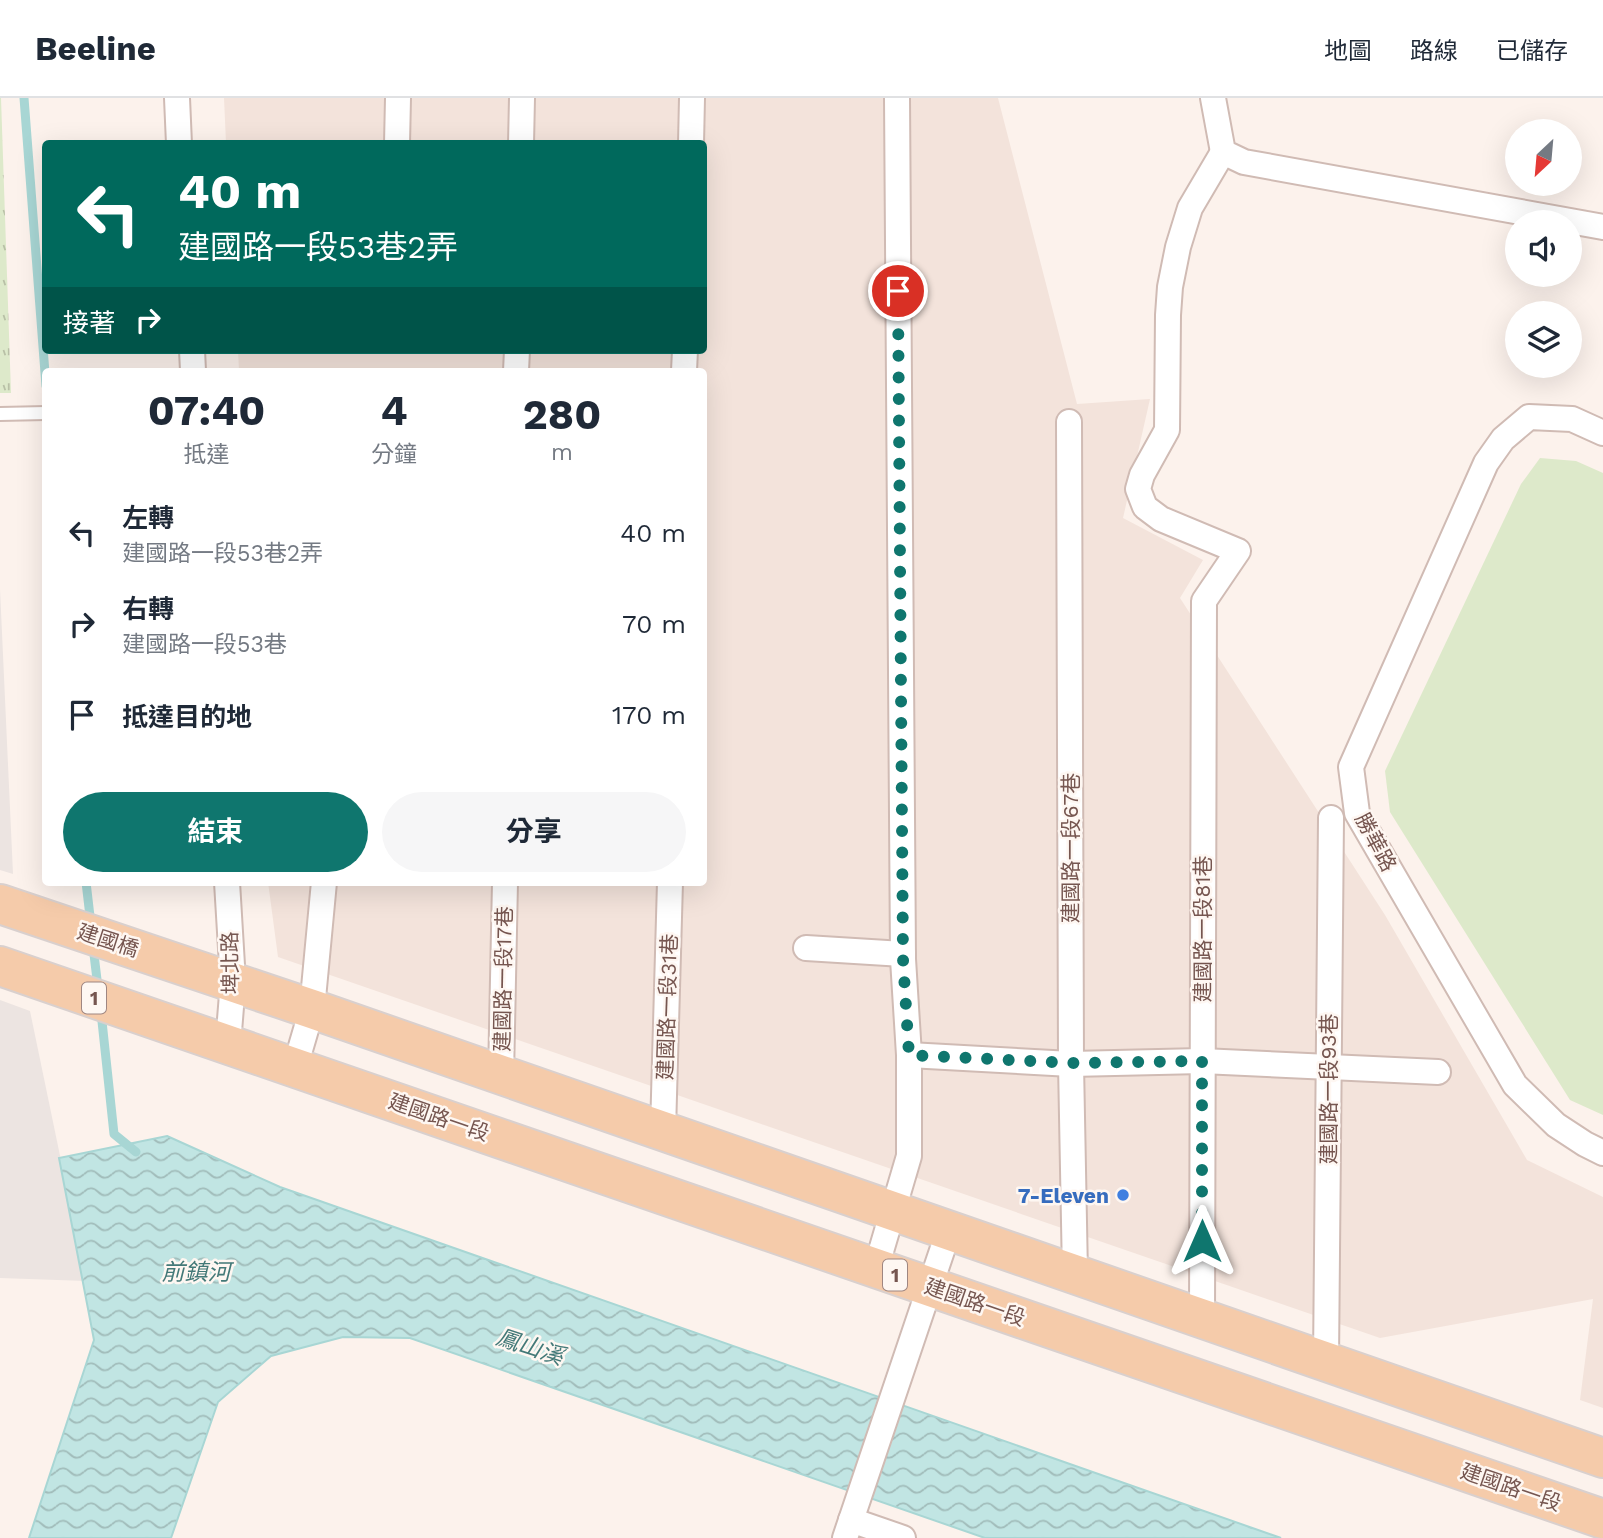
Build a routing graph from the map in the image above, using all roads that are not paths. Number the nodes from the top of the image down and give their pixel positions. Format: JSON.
{"nodes":[{"id":1,"x":177,"y":98,"type":"edge"},
{"id":2,"x":398,"y":98,"type":"edge"},
{"id":3,"x":522,"y":98,"type":"edge"},
{"id":4,"x":692,"y":98,"type":"edge"},
{"id":5,"x":897,"y":98,"type":"edge"},
{"id":6,"x":1213,"y":98,"type":"edge"},
{"id":7,"x":179,"y":140,"type":"edge"},
{"id":8,"x":397,"y":140,"type":"edge"},
{"id":9,"x":521,"y":140,"type":"edge"},
{"id":10,"x":691,"y":140,"type":"edge"},
{"id":11,"x":1223,"y":152,"type":"junction"},
{"id":12,"x":1603,"y":227,"type":"edge"},
{"id":13,"x":42,"y":413,"type":"edge"},
{"id":14,"x":0,"y":414,"type":"edge"},
{"id":15,"x":1069,"y":422,"type":"dead end"},
{"id":16,"x":1603,"y":433,"type":"edge"},
{"id":17,"x":1331,"y":818,"type":"dead end"},
{"id":18,"x":227,"y":886,"type":"edge"},
{"id":19,"x":324,"y":886,"type":"edge"},
{"id":20,"x":505,"y":886,"type":"edge"},
{"id":21,"x":670,"y":886,"type":"edge"},
{"id":22,"x":7,"y":907,"type":"edge"},
{"id":23,"x":806,"y":948,"type":"dead end"},
{"id":24,"x":903,"y":954,"type":"junction"},
{"id":25,"x":0,"y":966,"type":"edge"},
{"id":26,"x":217,"y":977,"type":"junction"},
{"id":27,"x":312,"y":1009,"type":"junction"},
{"id":28,"x":228,"y":1044,"type":"junction"},
{"id":29,"x":909,"y":1055,"type":"junction"},
{"id":30,"x":1202,"y":1061,"type":"junction"},
{"id":31,"x":1071,"y":1063,"type":"junction"},
{"id":32,"x":295,"y":1066,"type":"junction"},
{"id":33,"x":1328,"y":1067,"type":"junction"},
{"id":34,"x":1438,"y":1072,"type":"dead end"},
{"id":35,"x":501,"y":1076,"type":"junction"},
{"id":36,"x":663,"y":1132,"type":"junction"},
{"id":37,"x":1603,"y":1153,"type":"edge"},
{"id":38,"x":894,"y":1211,"type":"junction"},
{"id":39,"x":949,"y":1230,"type":"junction"},
{"id":40,"x":876,"y":1268,"type":"junction"},
{"id":41,"x":1075,"y":1274,"type":"junction"},
{"id":42,"x":931,"y":1287,"type":"junction"},
{"id":43,"x":1202,"y":1318,"type":"junction"},
{"id":44,"x":1326,"y":1361,"type":"junction"},
{"id":45,"x":1603,"y":1458,"type":"edge"},
{"id":46,"x":1603,"y":1519,"type":"edge"},
{"id":47,"x":850,"y":1525,"type":"edge"},
{"id":48,"x":903,"y":1538,"type":"edge"}],
"edges":[{"from":1,"to":7,"type":"street"},
{"from":2,"to":8,"type":"street"},
{"from":3,"to":9,"type":"street"},
{"from":4,"to":10,"type":"street"},
{"from":5,"to":24,"type":"street"},
{"from":6,"to":11,"type":"street"},
{"from":11,"to":12,"type":"street"},
{"from":11,"to":30,"type":"street","name":"建國路一段81巷"},
{"from":13,"to":14,"type":"lane"},
{"from":15,"to":31,"type":"street","name":"建國路一段67巷"},
{"from":16,"to":37,"type":"street","name":"勝華路"},
{"from":17,"to":33,"type":"street","name":"建國路一段93巷"},
{"from":18,"to":26,"type":"street","name":"埤北路"},
{"from":19,"to":27,"type":"street"},
{"from":20,"to":35,"type":"street","name":"建國路一段17巷"},
{"from":21,"to":36,"type":"street","name":"建國路一段31巷"},
{"from":22,"to":26,"type":"main road","name":"建國橋"},
{"from":23,"to":24,"type":"street"},
{"from":24,"to":29,"type":"street"},
{"from":25,"to":28,"type":"main road","name":"建國路一段","number":"1"},
{"from":26,"to":27,"type":"main road"},
{"from":26,"to":28,"type":"street","name":"埤北路"},
{"from":27,"to":32,"type":"street"},
{"from":27,"to":35,"type":"main road"},
{"from":28,"to":32,"type":"main road","name":"建國路一段","number":"1"},
{"from":29,"to":31,"type":"street"},
{"from":29,"to":38,"type":"street"},
{"from":30,"to":31,"type":"street"},
{"from":30,"to":33,"type":"street"},
{"from":30,"to":43,"type":"street","name":"建國路一段81巷"},
{"from":31,"to":41,"type":"street","name":"建國路一段67巷"},
{"from":32,"to":40,"type":"main road","name":"建國路一段","number":"1"},
{"from":33,"to":34,"type":"street"},
{"from":33,"to":44,"type":"street","name":"建國路一段93巷"},
{"from":35,"to":36,"type":"main road"},
{"from":36,"to":38,"type":"main road"},
{"from":38,"to":39,"type":"main road"},
{"from":38,"to":40,"type":"street"},
{"from":39,"to":41,"type":"main road"},
{"from":39,"to":42,"type":"street"},
{"from":40,"to":42,"type":"main road","name":"建國路一段","number":"1"},
{"from":41,"to":43,"type":"main road"},
{"from":42,"to":46,"type":"main road","name":"建國路一段","number":"1"},
{"from":42,"to":47,"type":"street"},
{"from":43,"to":44,"type":"main road"},
{"from":44,"to":45,"type":"main road"},
{"from":47,"to":48,"type":"street"}]}
